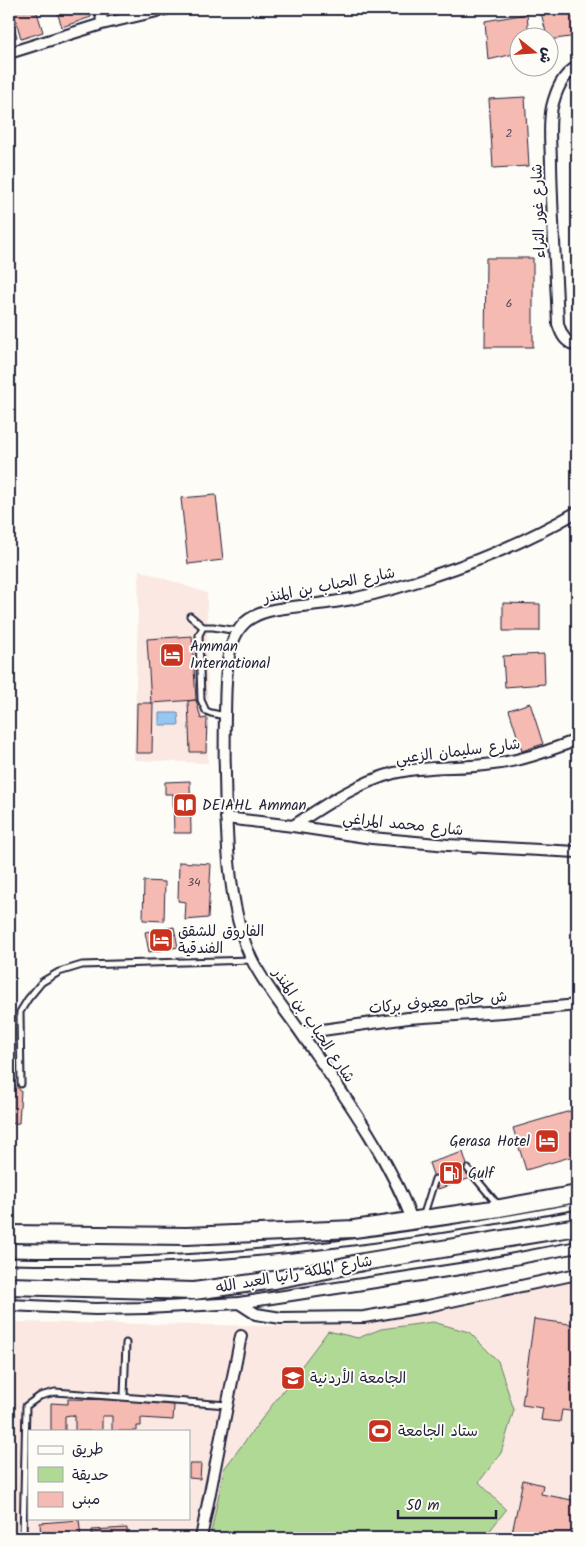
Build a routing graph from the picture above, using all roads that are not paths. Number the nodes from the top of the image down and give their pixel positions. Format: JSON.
{"nodes":[{"id":1,"x":101,"y":9,"type":"edge"},
{"id":2,"x":166,"y":9,"type":"edge"},
{"id":3,"x":102,"y":24,"type":"junction"},
{"id":4,"x":9,"y":53,"type":"edge"},
{"id":5,"x":577,"y":67,"type":"edge"},
{"id":6,"x":577,"y":346,"type":"edge"},
{"id":7,"x":577,"y":512,"type":"edge"},
{"id":8,"x":190,"y":616,"type":"dead end"},
{"id":9,"x":202,"y":627,"type":"junction"},
{"id":10,"x":238,"y":631,"type":"junction"},
{"id":11,"x":225,"y":716,"type":"junction"},
{"id":12,"x":577,"y":740,"type":"edge"},
{"id":13,"x":226,"y":818,"type":"junction"},
{"id":14,"x":293,"y":826,"type":"junction"},
{"id":15,"x":577,"y":852,"type":"edge"},
{"id":16,"x":252,"y":960,"type":"junction"},
{"id":17,"x":577,"y":1005,"type":"edge"},
{"id":18,"x":301,"y":1033,"type":"junction"},
{"id":19,"x":21,"y":1084,"type":"dead end"},
{"id":20,"x":468,"y":1169,"type":"dead end"},
{"id":21,"x":434,"y":1179,"type":"dead end"},
{"id":22,"x":577,"y":1194,"type":"edge"},
{"id":23,"x":577,"y":1206,"type":"edge"},
{"id":24,"x":500,"y":1208,"type":"junction"},
{"id":25,"x":417,"y":1220,"type":"junction"},
{"id":26,"x":577,"y":1227,"type":"edge"},
{"id":27,"x":9,"y":1234,"type":"edge"},
{"id":28,"x":577,"y":1247,"type":"edge"},
{"id":29,"x":9,"y":1261,"type":"edge"},
{"id":30,"x":577,"y":1274,"type":"edge"},
{"id":31,"x":9,"y":1286,"type":"edge"},
{"id":32,"x":239,"y":1302,"type":"junction"},
{"id":33,"x":9,"y":1305,"type":"edge"},
{"id":34,"x":241,"y":1336,"type":"dead end"},
{"id":35,"x":126,"y":1343,"type":"dead end"},
{"id":36,"x":124,"y":1396,"type":"junction"},
{"id":37,"x":227,"y":1405,"type":"junction"},
{"id":38,"x":23,"y":1538,"type":"edge"},
{"id":39,"x":200,"y":1538,"type":"edge"}],
"edges":[{"from":1,"to":3,"type":"street"},
{"from":2,"to":3,"type":"street"},
{"from":3,"to":4,"type":"street"},
{"from":5,"to":6,"type":"street","name":"شارع غور الثراء"},
{"from":7,"to":10,"type":"street","name":"شارع الحباب بن المنذر"},
{"from":8,"to":9,"type":"lane"},
{"from":9,"to":10,"type":"lane"},
{"from":9,"to":11,"type":"lane"},
{"from":10,"to":11,"type":"street","name":"شارع الحباب بن المنذر"},
{"from":11,"to":13,"type":"street","name":"شارع الحباب بن المنذر"},
{"from":12,"to":14,"type":"street","name":"شارع سليمان الزعبي"},
{"from":13,"to":14,"type":"street","name":"شارع محمد المراغي"},
{"from":13,"to":16,"type":"street","name":"شارع الحباب بن المنذر"},
{"from":14,"to":15,"type":"street","name":"شارع محمد المراغي"},
{"from":16,"to":18,"type":"street","name":"شارع الحباب بن المنذر"},
{"from":16,"to":19,"type":"lane"},
{"from":17,"to":18,"type":"street","name":"ش حاتم معيوف بركات"},
{"from":18,"to":25,"type":"street","name":"شارع الحباب بن المنذر"},
{"from":20,"to":24,"type":"lane"},
{"from":21,"to":25,"type":"lane"},
{"from":22,"to":24,"type":"main road"},
{"from":23,"to":29,"type":"lane"},
{"from":24,"to":25,"type":"main road"},
{"from":25,"to":27,"type":"main road"},
{"from":26,"to":31,"type":"main road","name":"شارع الملكة رانيا العبد الله"},
{"from":28,"to":32,"type":"street"},
{"from":30,"to":32,"type":"street"},
{"from":32,"to":33,"type":"street"},
{"from":34,"to":37,"type":"street"},
{"from":35,"to":36,"type":"lane"},
{"from":36,"to":37,"type":"lane"},
{"from":36,"to":38,"type":"lane"},
{"from":37,"to":39,"type":"street"}]}
